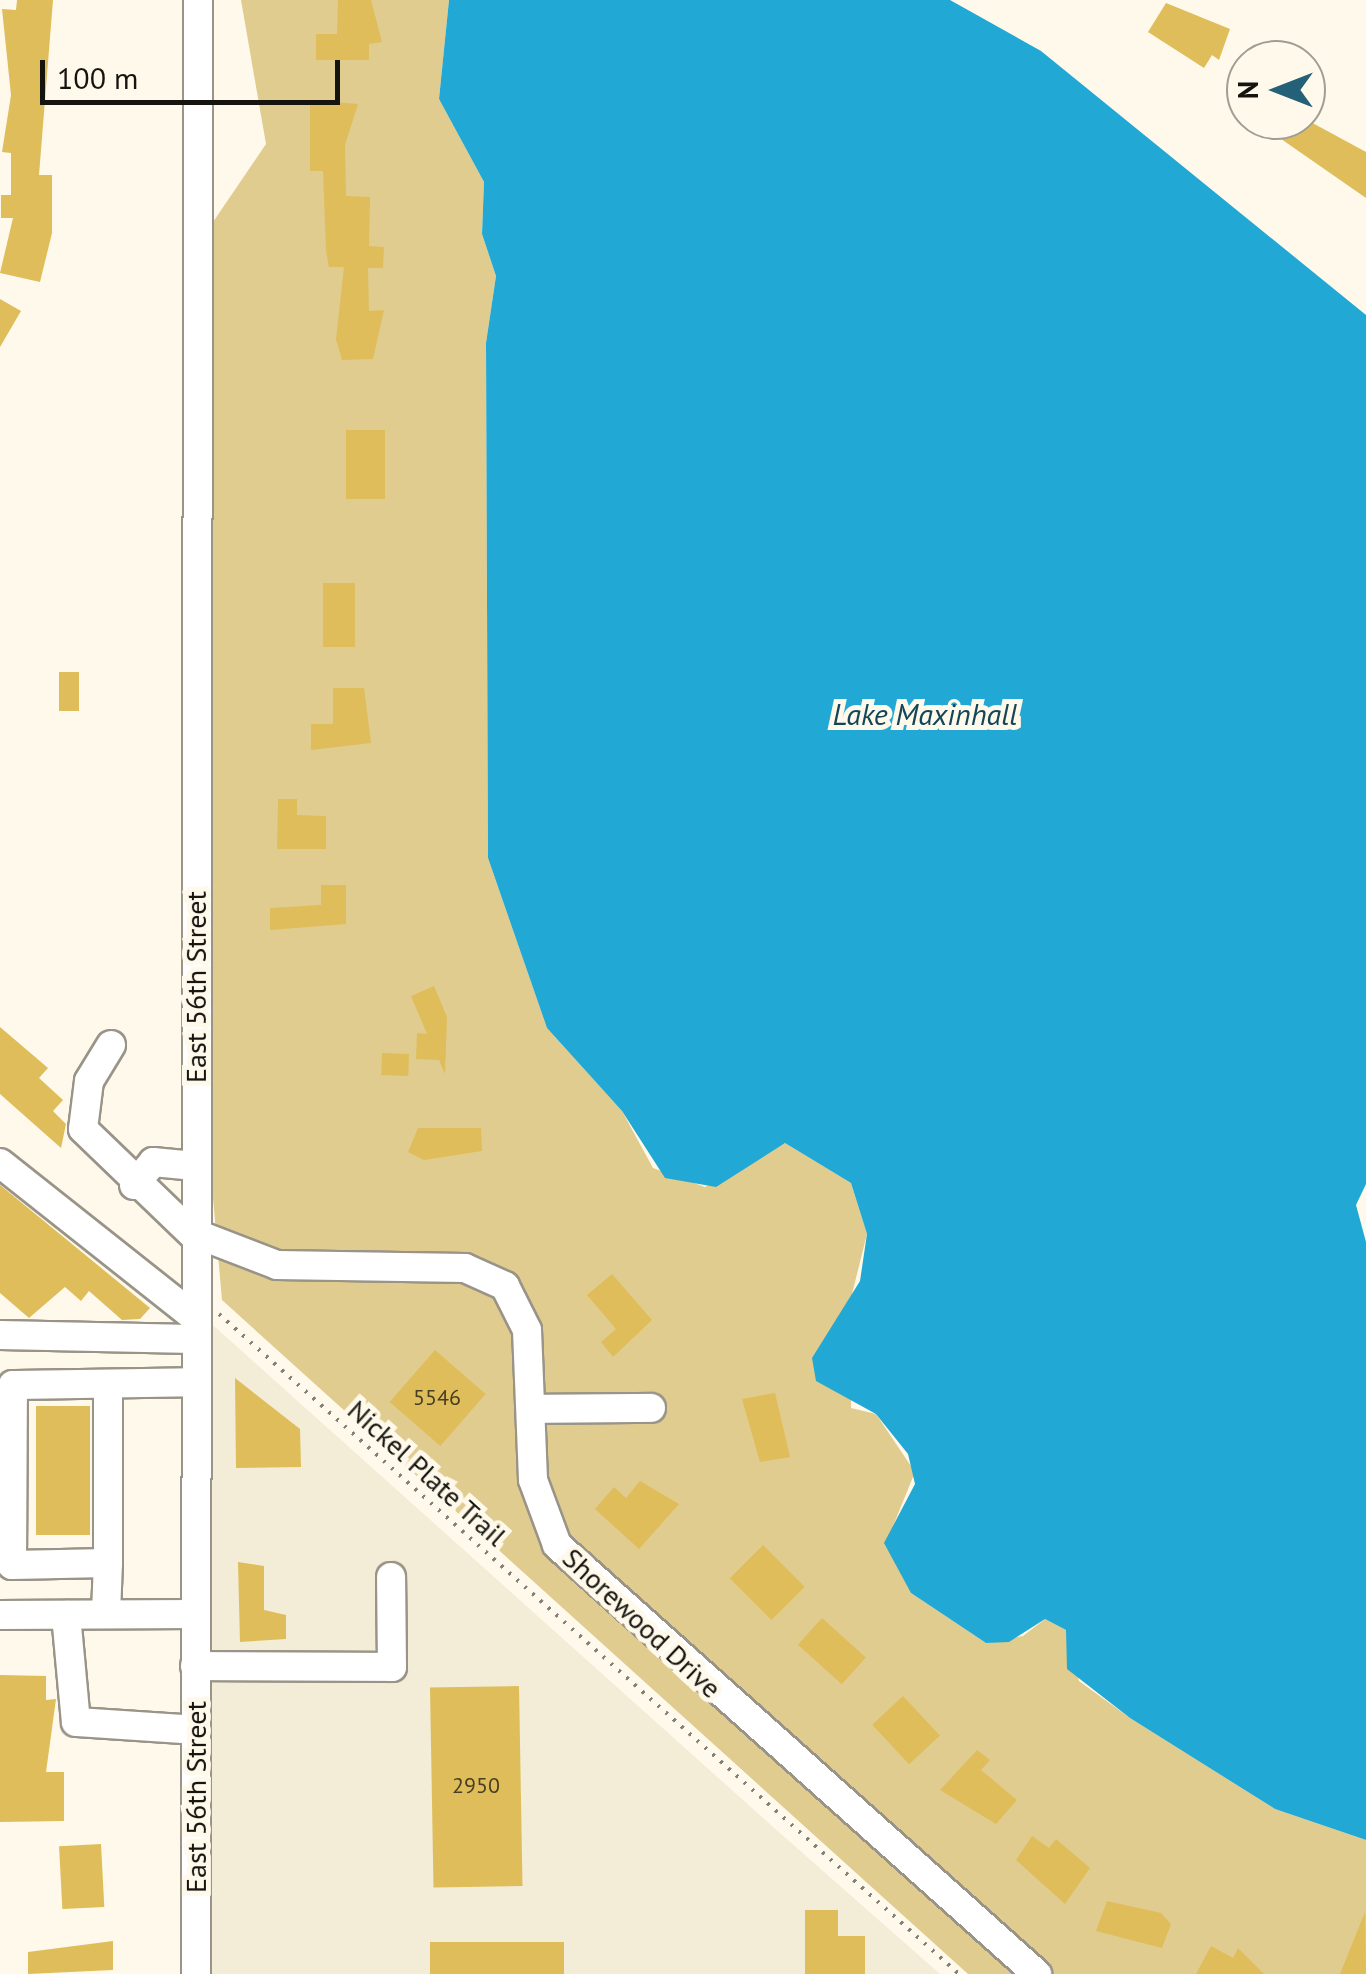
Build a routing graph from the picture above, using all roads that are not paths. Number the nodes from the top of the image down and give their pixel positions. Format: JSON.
{"nodes":[{"id":1,"x":198,"y":0,"type":"edge"},
{"id":2,"x":111,"y":1045,"type":"dead end"},
{"id":3,"x":0,"y":1163,"type":"edge"},
{"id":4,"x":195,"y":1166,"type":"junction"},
{"id":5,"x":134,"y":1184,"type":"junction"},
{"id":6,"x":194,"y":1234,"type":"junction"},
{"id":7,"x":161,"y":1296,"type":"junction"},
{"id":8,"x":194,"y":1320,"type":"junction"},
{"id":9,"x":0,"y":1335,"type":"edge"},
{"id":10,"x":156,"y":1340,"type":"junction"},
{"id":11,"x":194,"y":1382,"type":"junction"},
{"id":12,"x":108,"y":1384,"type":"junction"},
{"id":13,"x":651,"y":1408,"type":"dead end"},
{"id":14,"x":533,"y":1409,"type":"junction"},
{"id":15,"x":108,"y":1563,"type":"junction"},
{"id":16,"x":390,"y":1578,"type":"dead end"},
{"id":17,"x":106,"y":1614,"type":"junction"},
{"id":18,"x":195,"y":1614,"type":"junction"},
{"id":19,"x":66,"y":1615,"type":"junction"},
{"id":20,"x":0,"y":1616,"type":"edge"},
{"id":21,"x":196,"y":1666,"type":"junction"},
{"id":22,"x":196,"y":1730,"type":"junction"},
{"id":23,"x":196,"y":1974,"type":"edge"},
{"id":24,"x":1037,"y":1974,"type":"edge"}],
"edges":[{"from":1,"to":4,"type":"street","name":"East 56th Street"},
{"from":2,"to":5,"type":"street"},
{"from":3,"to":7,"type":"street"},
{"from":4,"to":5,"type":"street"},
{"from":4,"to":6,"type":"street","name":"East 56th Street"},
{"from":5,"to":6,"type":"street"},
{"from":6,"to":8,"type":"street","name":"East 56th Street"},
{"from":6,"to":14,"type":"street","name":"Shorewood Drive"},
{"from":7,"to":8,"type":"street"},
{"from":7,"to":10,"type":"street"},
{"from":8,"to":10,"type":"street"},
{"from":8,"to":11,"type":"street","name":"East 56th Street"},
{"from":9,"to":10,"type":"street"},
{"from":11,"to":12,"type":"street"},
{"from":11,"to":18,"type":"street","name":"East 56th Street"},
{"from":12,"to":15,"type":"street"},
{"from":12,"to":15,"type":"street"},
{"from":13,"to":14,"type":"street"},
{"from":14,"to":24,"type":"street","name":"Shorewood Drive"},
{"from":15,"to":17,"type":"street"},
{"from":16,"to":21,"type":"street"},
{"from":17,"to":18,"type":"street"},
{"from":17,"to":19,"type":"street"},
{"from":18,"to":21,"type":"street","name":"East 56th Street"},
{"from":19,"to":20,"type":"street"},
{"from":19,"to":22,"type":"street"},
{"from":21,"to":22,"type":"street","name":"East 56th Street"},
{"from":22,"to":23,"type":"street","name":"East 56th Street"}]}
